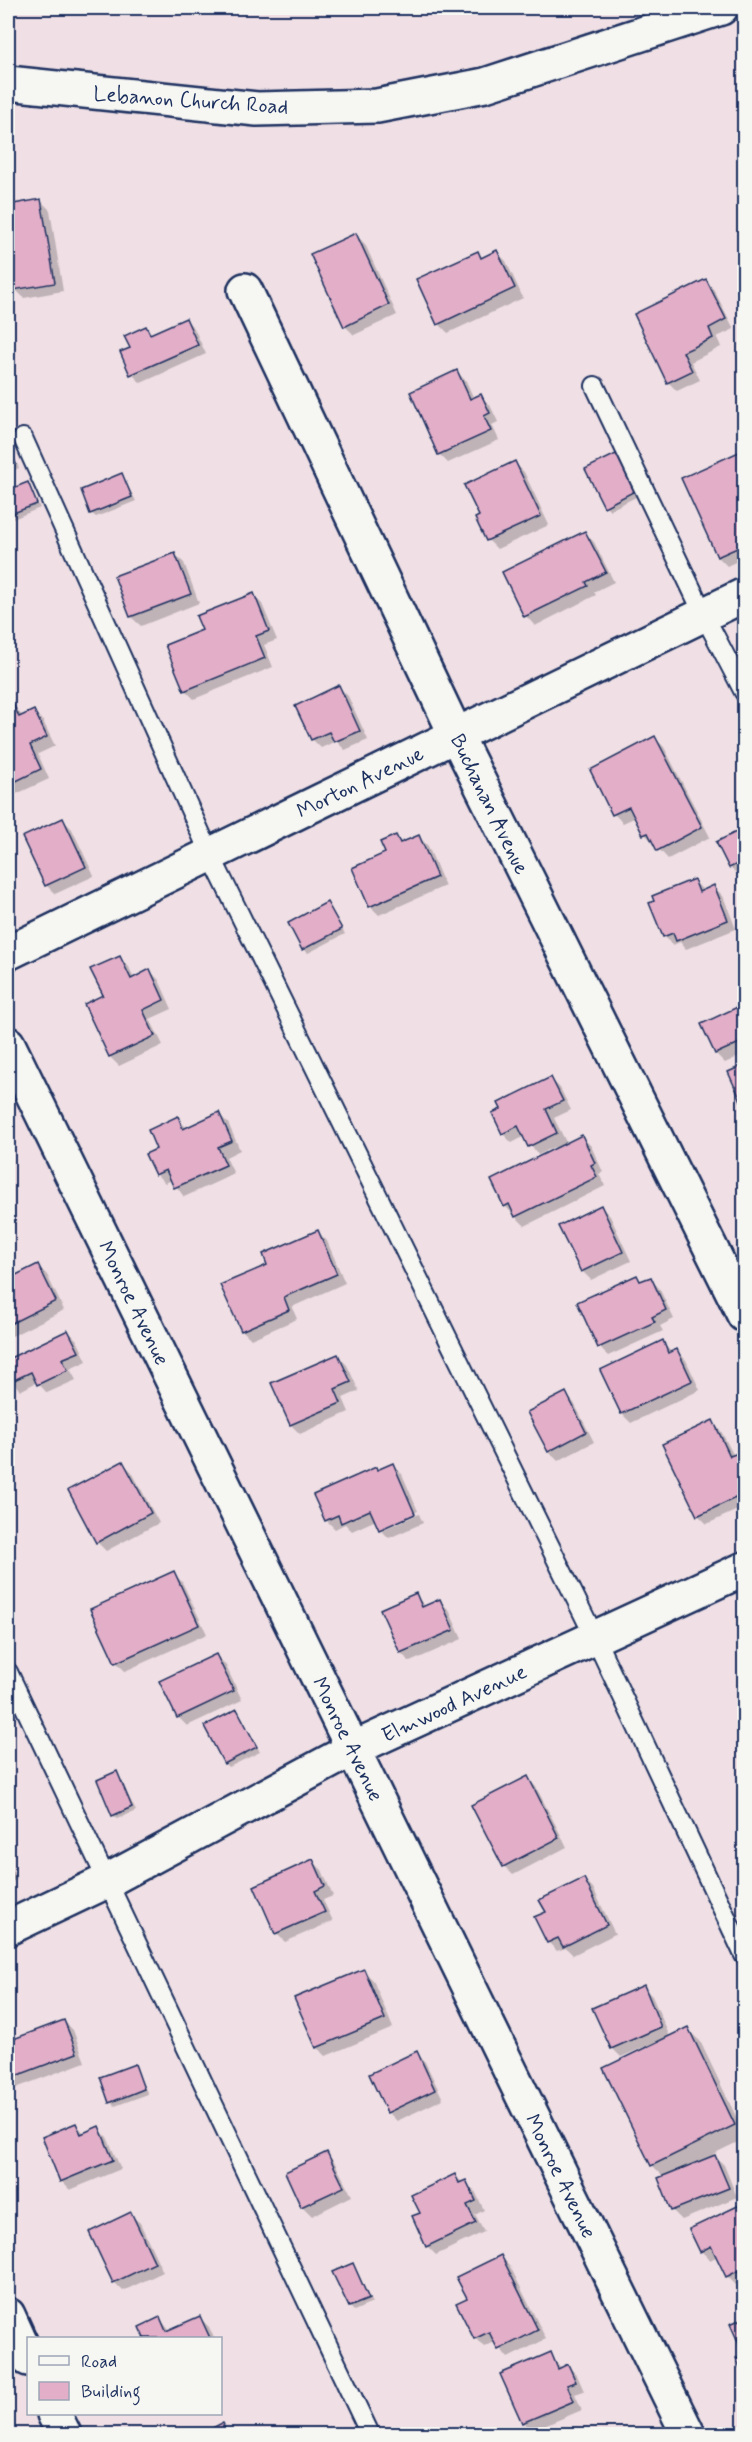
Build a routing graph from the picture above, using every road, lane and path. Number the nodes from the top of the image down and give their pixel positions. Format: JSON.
{"nodes":[{"id":1,"x":721,"y":8,"type":"edge"},
{"id":2,"x":8,"y":83,"type":"edge"},
{"id":3,"x":245,"y":290,"type":"dead end"},
{"id":4,"x":595,"y":386,"type":"dead end"},
{"id":5,"x":23,"y":438,"type":"dead end"},
{"id":6,"x":744,"y":595,"type":"edge"},
{"id":7,"x":704,"y":615,"type":"junction"},
{"id":8,"x":744,"y":692,"type":"edge"},
{"id":9,"x":456,"y":735,"type":"junction"},
{"id":10,"x":210,"y":854,"type":"junction"},
{"id":11,"x":8,"y":953,"type":"edge"},
{"id":12,"x":8,"y":1044,"type":"edge"},
{"id":13,"x":744,"y":1315,"type":"edge"},
{"id":14,"x":744,"y":1569,"type":"edge"},
{"id":15,"x":595,"y":1638,"type":"junction"},
{"id":16,"x":8,"y":1672,"type":"edge"},
{"id":17,"x":353,"y":1749,"type":"junction"},
{"id":18,"x":107,"y":1881,"type":"junction"},
{"id":19,"x":8,"y":1928,"type":"edge"},
{"id":20,"x":744,"y":1955,"type":"edge"},
{"id":21,"x":8,"y":2315,"type":"edge"},
{"id":22,"x":27,"y":2357,"type":"edge"},
{"id":23,"x":54,"y":2415,"type":"edge"},
{"id":24,"x":64,"y":2434,"type":"edge"},
{"id":25,"x":370,"y":2434,"type":"edge"},
{"id":26,"x":688,"y":2434,"type":"edge"}],
"edges":[{"from":1,"to":2,"type":"street","name":"Lebanon Church Road"},
{"from":3,"to":9,"type":"street","name":"Buchanan Avenue"},
{"from":4,"to":7,"type":"lane"},
{"from":5,"to":10,"type":"lane"},
{"from":6,"to":7,"type":"street","name":"Morton Avenue"},
{"from":7,"to":8,"type":"lane"},
{"from":7,"to":9,"type":"street","name":"Morton Avenue"},
{"from":9,"to":10,"type":"street","name":"Morton Avenue"},
{"from":9,"to":13,"type":"street","name":"Buchanan Avenue"},
{"from":10,"to":11,"type":"street","name":"Morton Avenue"},
{"from":10,"to":15,"type":"lane"},
{"from":12,"to":17,"type":"street","name":"Monroe Avenue"},
{"from":14,"to":15,"type":"street","name":"Elmwood Avenue"},
{"from":15,"to":17,"type":"street","name":"Elmwood Avenue"},
{"from":15,"to":20,"type":"lane"},
{"from":16,"to":18,"type":"lane"},
{"from":17,"to":18,"type":"street","name":"Elmwood Avenue"},
{"from":17,"to":26,"type":"street","name":"Monroe Avenue"},
{"from":18,"to":19,"type":"street","name":"Elmwood Avenue"},
{"from":18,"to":25,"type":"lane"},
{"from":21,"to":22,"type":"street"},
{"from":23,"to":24,"type":"street"}]}
